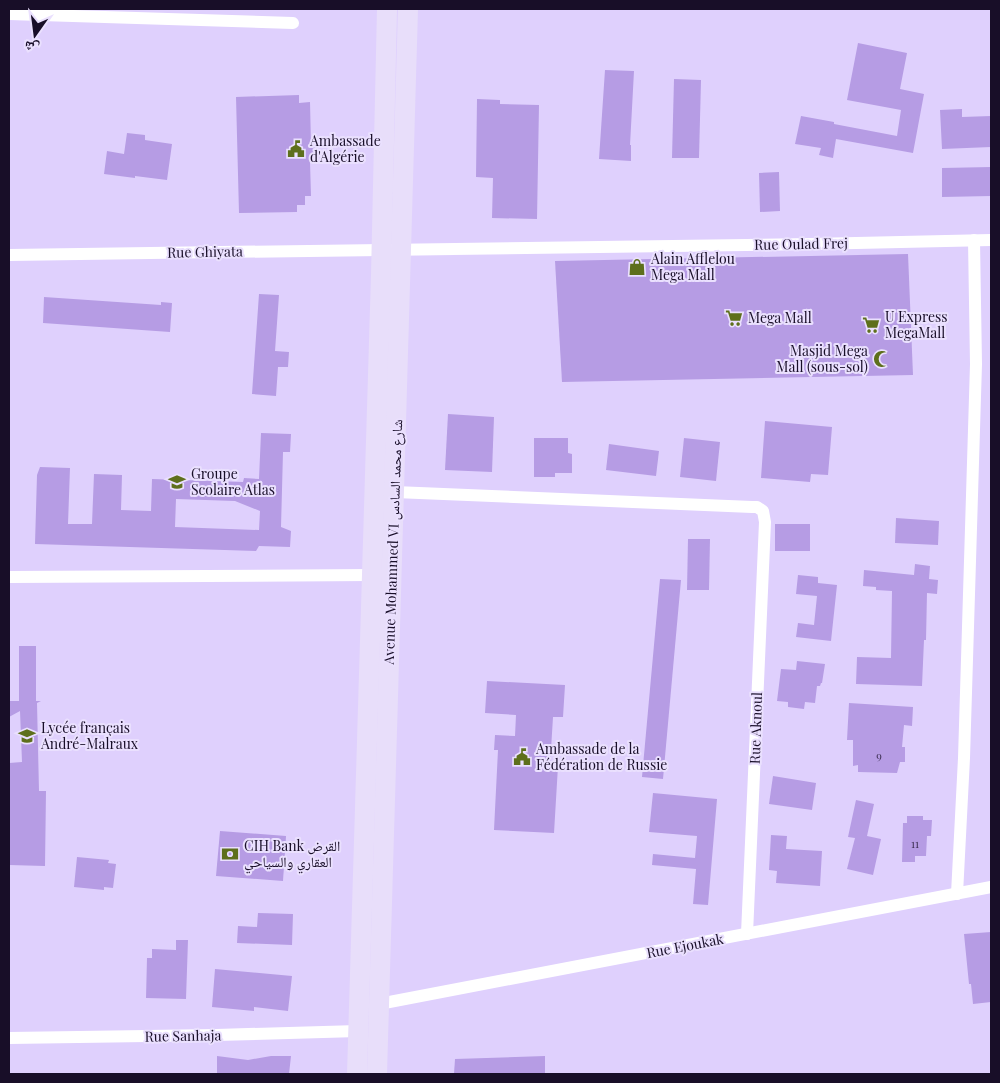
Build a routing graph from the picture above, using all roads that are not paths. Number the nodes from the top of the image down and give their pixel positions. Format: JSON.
{"nodes":[{"id":1,"x":387,"y":9,"type":"edge"},
{"id":2,"x":408,"y":9,"type":"edge"},
{"id":3,"x":9,"y":14,"type":"edge"},
{"id":4,"x":293,"y":23,"type":"dead end"},
{"id":5,"x":974,"y":240,"type":"junction"},
{"id":6,"x":991,"y":240,"type":"edge"},
{"id":7,"x":391,"y":250,"type":"junction"},
{"id":8,"x":9,"y":255,"type":"edge"},
{"id":9,"x":395,"y":492,"type":"junction"},
{"id":10,"x":372,"y":575,"type":"junction"},
{"id":11,"x":9,"y":577,"type":"edge"},
{"id":12,"x":991,"y":887,"type":"edge"},
{"id":13,"x":957,"y":894,"type":"junction"},
{"id":14,"x":747,"y":934,"type":"junction"},
{"id":15,"x":379,"y":1004,"type":"junction"},
{"id":16,"x":358,"y":1032,"type":"junction"},
{"id":17,"x":9,"y":1038,"type":"edge"},
{"id":18,"x":357,"y":1074,"type":"edge"},
{"id":19,"x":377,"y":1074,"type":"edge"}],
"edges":[{"from":1,"to":7,"type":"main road","name":"Avenue Mohammed VI شارع محمد السادس"},
{"from":2,"to":7,"type":"main road","name":"Avenue Mohammed VI شارع محمد السادس"},
{"from":3,"to":4,"type":"street"},
{"from":5,"to":6,"type":"street","name":"Rue Oulad Frej"},
{"from":5,"to":7,"type":"street","name":"Rue Oulad Frej"},
{"from":5,"to":13,"type":"street"},
{"from":7,"to":8,"type":"street","name":"Rue Ghiyata"},
{"from":7,"to":9,"type":"main road","name":"Avenue Mohammed VI شارع محمد السادس"},
{"from":7,"to":10,"type":"main road","name":"Avenue Mohammed VI شارع محمد السادس"},
{"from":9,"to":14,"type":"street","name":"Rue Aknoul"},
{"from":9,"to":15,"type":"main road","name":"Avenue Mohammed VI شارع محمد السادس"},
{"from":10,"to":11,"type":"street"},
{"from":10,"to":16,"type":"main road","name":"Avenue Mohammed VI شارع محمد السادس"},
{"from":12,"to":13,"type":"street","name":"Rue Ejoukak"},
{"from":13,"to":14,"type":"street","name":"Rue Ejoukak"},
{"from":14,"to":15,"type":"street","name":"Rue Ejoukak"},
{"from":15,"to":19,"type":"main road","name":"Avenue Mohammed VI شارع محمد السادس"},
{"from":16,"to":17,"type":"street","name":"Rue Sanhaja"},
{"from":16,"to":18,"type":"main road","name":"Avenue Mohammed VI شارع محمد السادس"}]}
